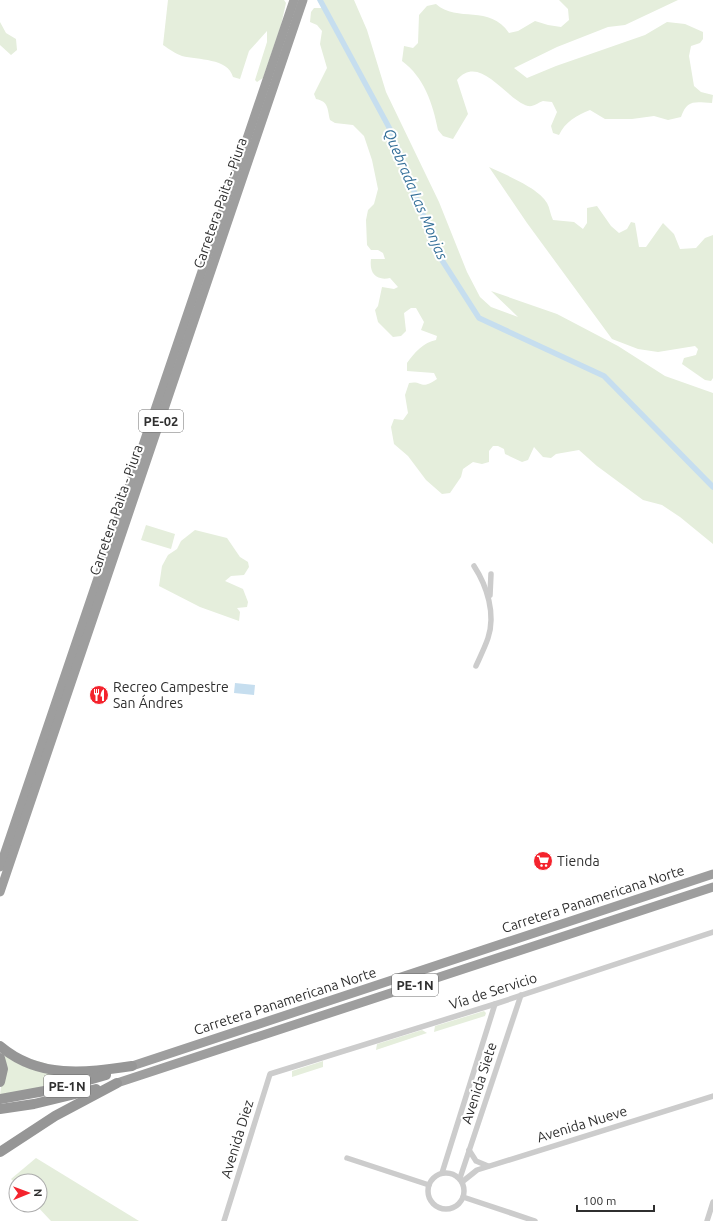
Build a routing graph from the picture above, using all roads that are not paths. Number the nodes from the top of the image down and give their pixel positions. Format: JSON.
{"nodes":[{"id":1,"x":294,"y":0,"type":"edge"},
{"id":2,"x":303,"y":0,"type":"edge"},
{"id":3,"x":474,"y":566,"type":"dead end"},
{"id":4,"x":491,"y":574,"type":"dead end"},
{"id":5,"x":489,"y":601,"type":"junction"},
{"id":6,"x":476,"y":666,"type":"dead end"},
{"id":7,"x":0,"y":867,"type":"edge"},
{"id":8,"x":713,"y":874,"type":"edge"},
{"id":9,"x":713,"y":887,"type":"edge"},
{"id":10,"x":0,"y":892,"type":"edge"},
{"id":11,"x":659,"y":892,"type":"junction"},
{"id":12,"x":663,"y":904,"type":"junction"},
{"id":13,"x":713,"y":932,"type":"edge"},
{"id":14,"x":350,"y":994,"type":"junction"},
{"id":15,"x":521,"y":995,"type":"junction"},
{"id":16,"x":495,"y":1004,"type":"junction"},
{"id":17,"x":354,"y":1005,"type":"junction"},
{"id":18,"x":0,"y":1046,"type":"edge"},
{"id":19,"x":0,"y":1058,"type":"edge"},
{"id":20,"x":132,"y":1066,"type":"junction"},
{"id":21,"x":280,"y":1070,"type":"joint"},
{"id":22,"x":0,"y":1082,"type":"edge"},
{"id":23,"x":117,"y":1083,"type":"junction"},
{"id":24,"x":713,"y":1096,"type":"edge"},
{"id":25,"x":0,"y":1099,"type":"edge"},
{"id":26,"x":0,"y":1109,"type":"edge"},
{"id":27,"x":469,"y":1150,"type":"junction"},
{"id":28,"x":0,"y":1152,"type":"edge"},
{"id":29,"x":347,"y":1158,"type":"dead end"},
{"id":30,"x":488,"y":1166,"type":"junction"},
{"id":31,"x":442,"y":1173,"type":"junction"},
{"id":32,"x":461,"y":1180,"type":"junction"},
{"id":33,"x":429,"y":1185,"type":"junction"},
{"id":34,"x":463,"y":1197,"type":"junction"},
{"id":35,"x":713,"y":1202,"type":"edge"},
{"id":36,"x":224,"y":1221,"type":"edge"},
{"id":37,"x":535,"y":1221,"type":"edge"},
{"id":38,"x":707,"y":1221,"type":"edge"}],
"edges":[{"from":1,"to":7,"type":"highway","name":"Carretera Paita - Piura","number":"PE-02"},
{"from":2,"to":10,"type":"highway","name":"Carretera Paita - Piura","number":"PE-02"},
{"from":3,"to":5,"type":"street"},
{"from":4,"to":5,"type":"street"},
{"from":5,"to":6,"type":"street"},
{"from":8,"to":11,"type":"highway","name":"Carretera Panamericana Norte","number":"PE-1N"},
{"from":9,"to":12,"type":"highway","name":"Carretera Panamericana Norte","number":"PE-1N"},
{"from":11,"to":12,"type":"highway"},
{"from":11,"to":14,"type":"highway","name":"Carretera Panamericana Norte","number":"PE-1N"},
{"from":12,"to":17,"type":"highway","name":"Carretera Panamericana Norte","number":"PE-1N"},
{"from":13,"to":15,"type":"street","name":"Vía de Servicio"},
{"from":14,"to":17,"type":"highway"},
{"from":14,"to":20,"type":"highway","name":"Carretera Panamericana Norte","number":"PE-1N"},
{"from":15,"to":16,"type":"street","name":"Vía de Servicio"},
{"from":15,"to":27,"type":"street","name":"Avenida Siete"},
{"from":16,"to":21,"type":"street","name":"Vía de Servicio"},
{"from":16,"to":31,"type":"street","name":"Avenida Siete"},
{"from":17,"to":23,"type":"highway","name":"Carretera Panamericana Norte","number":"PE-1N"},
{"from":18,"to":20,"type":"highway"},
{"from":19,"to":22,"type":"highway"},
{"from":20,"to":25,"type":"highway","name":"Carretera Panamericana Norte","number":"PE-1N"},
{"from":21,"to":36,"type":"street","name":"Avenida Diez"},
{"from":23,"to":26,"type":"highway","name":"Carretera Panamericana Norte","number":"PE-1N"},
{"from":23,"to":28,"type":"highway"},
{"from":24,"to":30,"type":"street","name":"Avenida Nueve"},
{"from":27,"to":30,"type":"street"},
{"from":27,"to":32,"type":"street","name":"Avenida Siete"},
{"from":29,"to":33,"type":"street"},
{"from":30,"to":32,"type":"street","name":"Avenida Nueve"},
{"from":31,"to":32,"type":"street"},
{"from":31,"to":33,"type":"street"},
{"from":32,"to":34,"type":"street"},
{"from":33,"to":34,"type":"street"},
{"from":34,"to":37,"type":"street"},
{"from":35,"to":38,"type":"street"}]}
